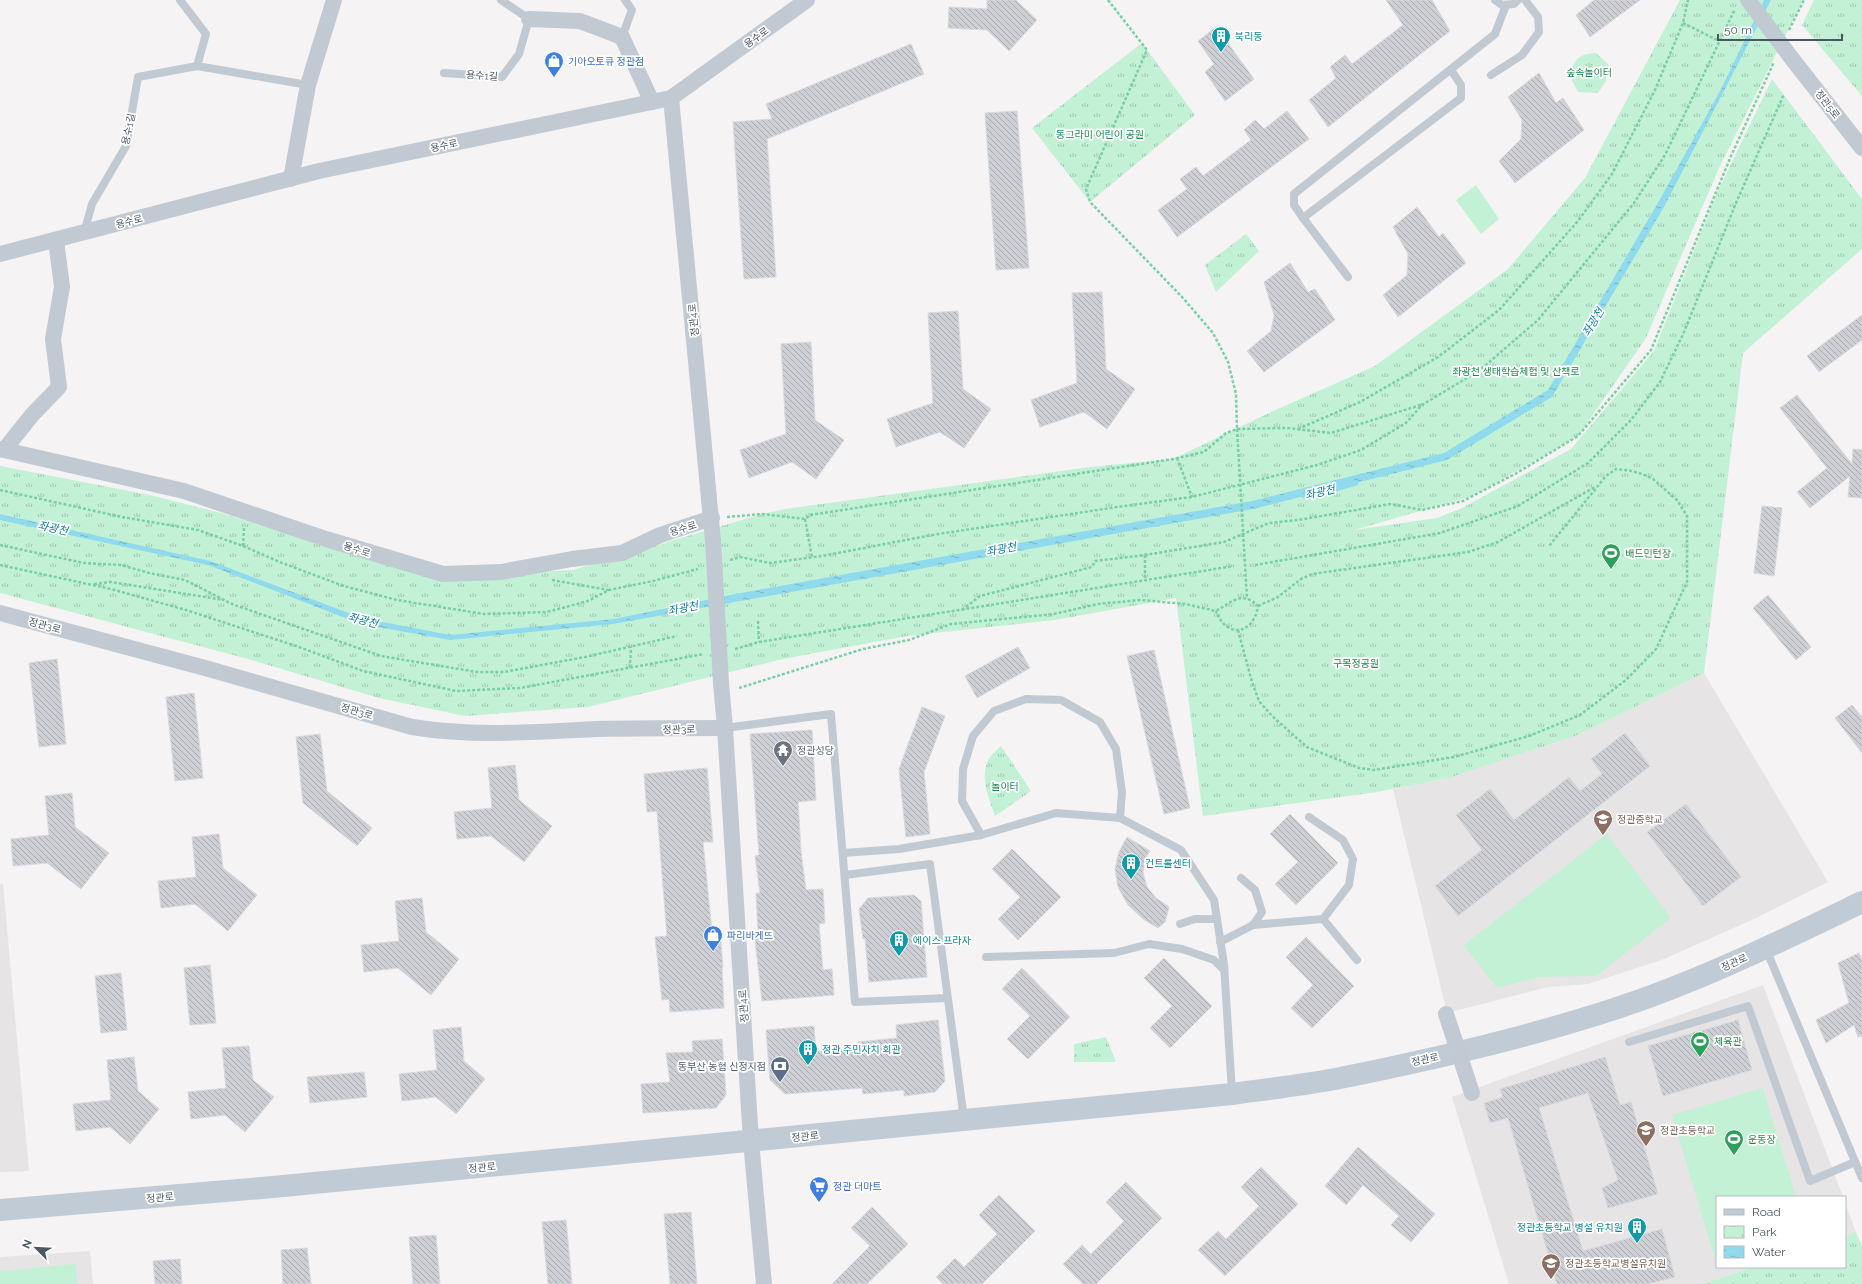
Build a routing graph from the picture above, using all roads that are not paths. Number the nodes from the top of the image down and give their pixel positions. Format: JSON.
{"nodes":[{"id":1,"x":180,"y":0,"type":"edge"},
{"id":2,"x":334,"y":0,"type":"edge"},
{"id":3,"x":501,"y":0,"type":"edge"},
{"id":4,"x":625,"y":0,"type":"edge"},
{"id":5,"x":807,"y":0,"type":"edge"},
{"id":6,"x":1495,"y":0,"type":"edge"},
{"id":7,"x":1518,"y":0,"type":"edge"},
{"id":8,"x":1525,"y":0,"type":"edge"},
{"id":9,"x":1742,"y":3,"type":"edge"},
{"id":10,"x":1506,"y":5,"type":"junction"},
{"id":11,"x":529,"y":19,"type":"junction"},
{"id":12,"x":622,"y":37,"type":"junction"},
{"id":13,"x":197,"y":66,"type":"junction"},
{"id":14,"x":1451,"y":70,"type":"junction"},
{"id":15,"x":444,"y":73,"type":"dead end"},
{"id":16,"x":1491,"y":75,"type":"dead end"},
{"id":17,"x":308,"y":85,"type":"junction"},
{"id":18,"x":670,"y":98,"type":"junction"},
{"id":19,"x":652,"y":102,"type":"junction"},
{"id":20,"x":1862,"y":148,"type":"edge"},
{"id":21,"x":291,"y":178,"type":"junction"},
{"id":22,"x":1303,"y":218,"type":"junction"},
{"id":23,"x":84,"y":233,"type":"junction"},
{"id":24,"x":56,"y":240,"type":"junction"},
{"id":25,"x":0,"y":254,"type":"edge"},
{"id":26,"x":1348,"y":277,"type":"dead end"},
{"id":27,"x":2,"y":449,"type":"edge"},
{"id":28,"x":712,"y":518,"type":"junction"},
{"id":29,"x":0,"y":613,"type":"edge"},
{"id":30,"x":725,"y":728,"type":"junction"},
{"id":31,"x":1309,"y":817,"type":"dead end"},
{"id":32,"x":1120,"y":818,"type":"junction"},
{"id":33,"x":981,"y":835,"type":"junction"},
{"id":34,"x":843,"y":853,"type":"junction"},
{"id":35,"x":845,"y":875,"type":"junction"},
{"id":36,"x":1242,"y":878,"type":"dead end"},
{"id":37,"x":1862,"y":902,"type":"edge"},
{"id":38,"x":1217,"y":919,"type":"junction"},
{"id":39,"x":1322,"y":919,"type":"junction"},
{"id":40,"x":1180,"y":924,"type":"dead end"},
{"id":41,"x":1253,"y":925,"type":"junction"},
{"id":42,"x":1220,"y":942,"type":"junction"},
{"id":43,"x":1765,"y":948,"type":"junction"},
{"id":44,"x":986,"y":957,"type":"dead end"},
{"id":45,"x":1357,"y":960,"type":"dead end"},
{"id":46,"x":1224,"y":970,"type":"junction"},
{"id":47,"x":947,"y":998,"type":"junction"},
{"id":48,"x":1446,"y":1014,"type":"dead end"},
{"id":49,"x":1629,"y":1042,"type":"dead end"},
{"id":50,"x":1472,"y":1093,"type":"dead end"},
{"id":51,"x":1232,"y":1094,"type":"junction"},
{"id":52,"x":964,"y":1120,"type":"junction"},
{"id":53,"x":751,"y":1141,"type":"junction"},
{"id":54,"x":1855,"y":1162,"type":"junction"},
{"id":55,"x":1862,"y":1178,"type":"edge"},
{"id":56,"x":0,"y":1210,"type":"edge"},
{"id":57,"x":764,"y":1284,"type":"edge"}],
"edges":[{"from":1,"to":13,"type":"lane"},
{"from":2,"to":17,"type":"street"},
{"from":3,"to":11,"type":"lane"},
{"from":4,"to":12,"type":"lane"},
{"from":5,"to":18,"type":"street","name":"용수로"},
{"from":6,"to":10,"type":"lane"},
{"from":7,"to":10,"type":"lane"},
{"from":8,"to":16,"type":"lane"},
{"from":9,"to":20,"type":"street","name":"정관5로","bridge":true},
{"from":10,"to":14,"type":"lane"},
{"from":11,"to":12,"type":"street"},
{"from":11,"to":15,"type":"lane","name":"용수1길"},
{"from":12,"to":19,"type":"street"},
{"from":13,"to":17,"type":"lane","name":"용수1길"},
{"from":13,"to":23,"type":"lane","name":"용수1길"},
{"from":14,"to":22,"type":"lane"},
{"from":14,"to":22,"type":"lane"},
{"from":17,"to":21,"type":"street"},
{"from":18,"to":19,"type":"street","name":"용수로"},
{"from":18,"to":28,"type":"street","name":"정관4로"},
{"from":19,"to":21,"type":"street","name":"용수로"},
{"from":21,"to":23,"type":"street","name":"용수로"},
{"from":22,"to":26,"type":"lane"},
{"from":23,"to":24,"type":"street","name":"용수로"},
{"from":24,"to":25,"type":"street","name":"용수로"},
{"from":24,"to":27,"type":"street","name":"용수로"},
{"from":27,"to":28,"type":"street","name":"용수로"},
{"from":28,"to":30,"type":"street","name":"정관4로","bridge":true},
{"from":29,"to":30,"type":"street","name":"정관3로"},
{"from":30,"to":34,"type":"lane"},
{"from":30,"to":53,"type":"street","name":"정관4로"},
{"from":31,"to":39,"type":"lane"},
{"from":32,"to":33,"type":"lane"},
{"from":32,"to":33,"type":"lane"},
{"from":32,"to":38,"type":"lane"},
{"from":33,"to":34,"type":"lane"},
{"from":34,"to":35,"type":"lane"},
{"from":35,"to":47,"type":"lane"},
{"from":35,"to":47,"type":"lane"},
{"from":36,"to":41,"type":"lane"},
{"from":37,"to":43,"type":"street","name":"정관로"},
{"from":38,"to":40,"type":"lane"},
{"from":38,"to":42,"type":"lane"},
{"from":39,"to":41,"type":"lane"},
{"from":39,"to":45,"type":"lane"},
{"from":41,"to":42,"type":"lane"},
{"from":42,"to":46,"type":"lane"},
{"from":43,"to":51,"type":"street","name":"정관로"},
{"from":43,"to":54,"type":"lane"},
{"from":44,"to":46,"type":"lane"},
{"from":46,"to":51,"type":"lane"},
{"from":47,"to":52,"type":"lane"},
{"from":48,"to":50,"type":"street","bridge":true},
{"from":49,"to":54,"type":"lane"},
{"from":51,"to":52,"type":"street","name":"정관로"},
{"from":52,"to":53,"type":"street","name":"정관로"},
{"from":53,"to":56,"type":"street","name":"정관로"},
{"from":53,"to":57,"type":"street","name":"정관4로"},
{"from":54,"to":55,"type":"lane"}]}
